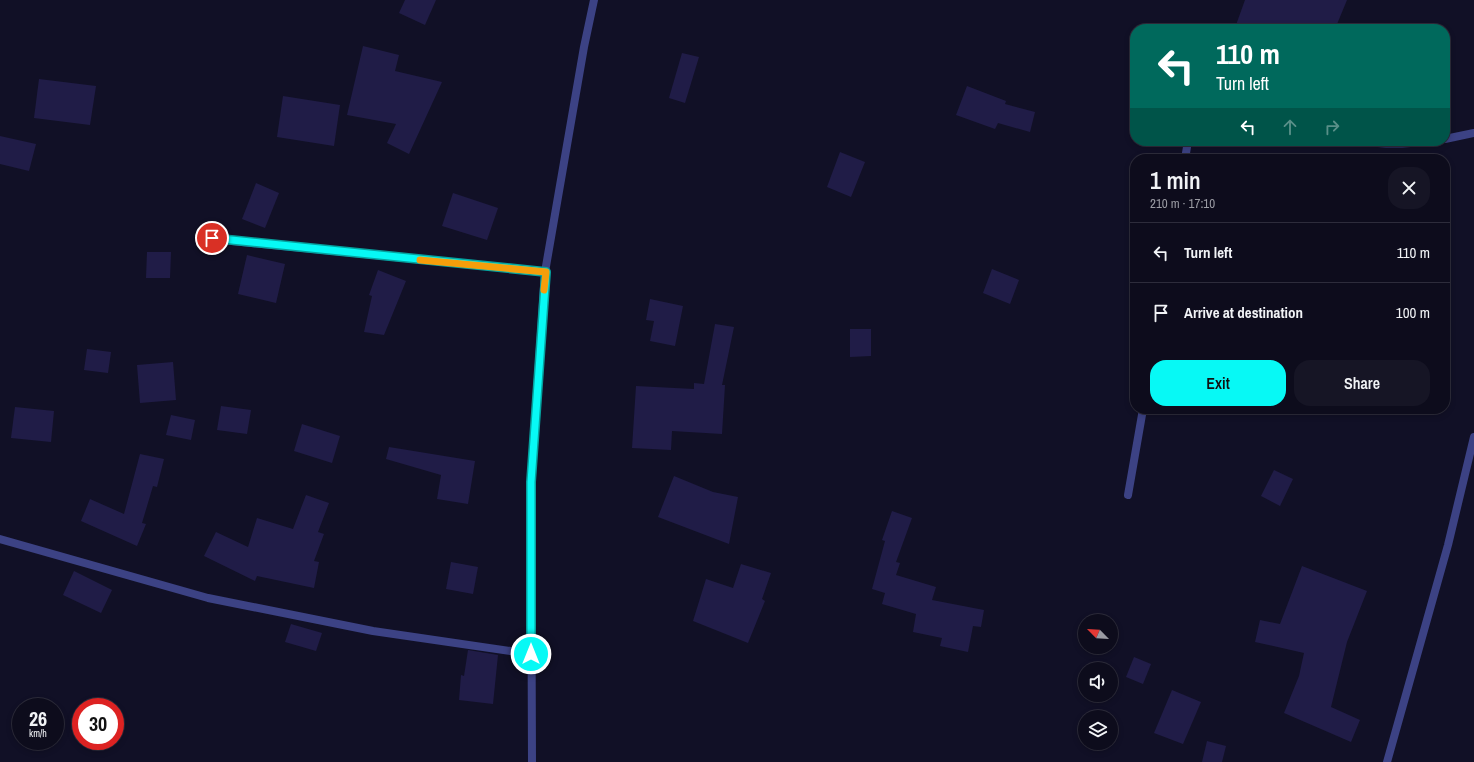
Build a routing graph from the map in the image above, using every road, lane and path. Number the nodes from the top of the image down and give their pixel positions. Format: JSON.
{"nodes":[{"id":1,"x":594,"y":0,"type":"edge"},
{"id":2,"x":1474,"y":133,"type":"edge"},
{"id":3,"x":1450,"y":138,"type":"edge"},
{"id":4,"x":212,"y":238,"type":"dead end"},
{"id":5,"x":546,"y":272,"type":"junction"},
{"id":6,"x":1141,"y":414,"type":"edge"},
{"id":7,"x":1474,"y":437,"type":"edge"},
{"id":8,"x":1128,"y":495,"type":"dead end"},
{"id":9,"x":0,"y":539,"type":"edge"},
{"id":10,"x":531,"y":654,"type":"junction"},
{"id":11,"x":532,"y":762,"type":"edge"},
{"id":12,"x":1387,"y":762,"type":"edge"}],
"edges":[{"from":1,"to":5,"type":"street"},
{"from":2,"to":3,"type":"street"},
{"from":4,"to":5,"type":"street"},
{"from":5,"to":10,"type":"street"},
{"from":6,"to":8,"type":"street"},
{"from":7,"to":12,"type":"street"},
{"from":9,"to":10,"type":"street"},
{"from":10,"to":11,"type":"street"}]}
